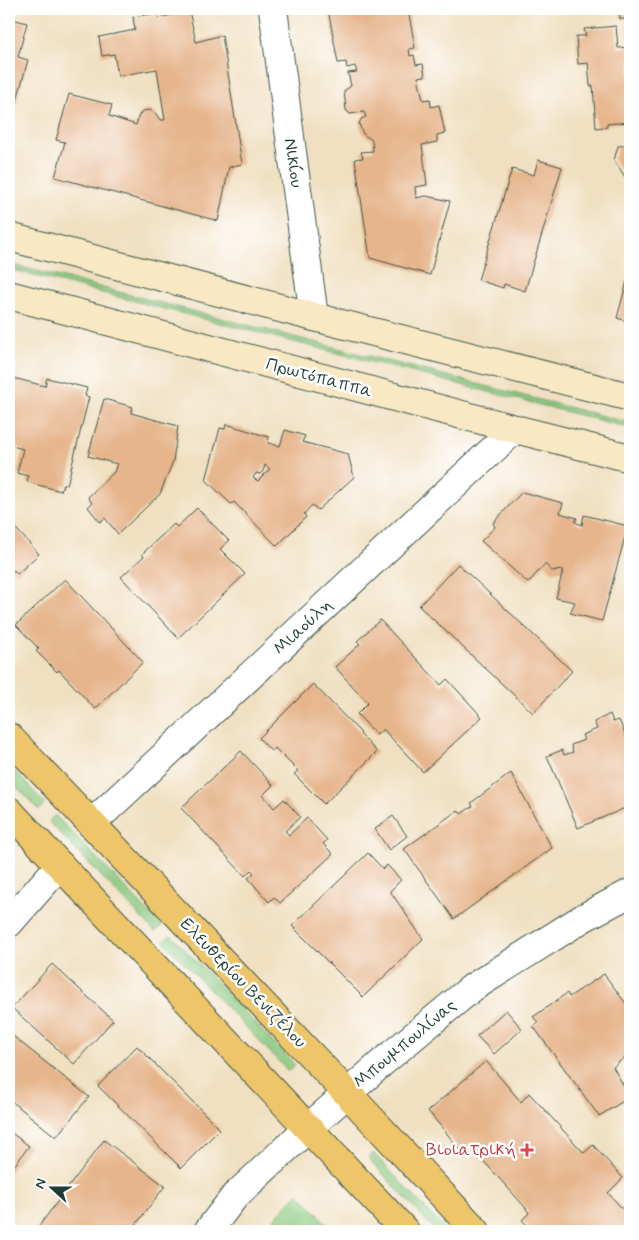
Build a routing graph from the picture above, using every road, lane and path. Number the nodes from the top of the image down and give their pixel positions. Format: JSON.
{"nodes":[{"id":1,"x":273,"y":9,"type":"edge"},
{"id":2,"x":9,"y":237,"type":"edge"},
{"id":3,"x":9,"y":295,"type":"edge"},
{"id":4,"x":314,"y":317,"type":"junction"},
{"id":5,"x":630,"y":397,"type":"edge"},
{"id":6,"x":514,"y":429,"type":"junction"},
{"id":7,"x":630,"y":458,"type":"edge"},
{"id":8,"x":9,"y":736,"type":"edge"},
{"id":9,"x":9,"y":811,"type":"edge"},
{"id":10,"x":91,"y":824,"type":"junction"},
{"id":11,"x":60,"y":865,"type":"junction"},
{"id":12,"x":630,"y":893,"type":"edge"},
{"id":13,"x":9,"y":923,"type":"edge"},
{"id":14,"x":347,"y":1092,"type":"junction"},
{"id":15,"x":307,"y":1129,"type":"junction"},
{"id":16,"x":208,"y":1231,"type":"edge"},
{"id":17,"x":404,"y":1231,"type":"edge"},
{"id":18,"x":476,"y":1231,"type":"edge"}],
"edges":[{"from":1,"to":4,"type":"street","name":"Νικίου"},
{"from":2,"to":4,"type":"street"},
{"from":3,"to":6,"type":"street","name":"Πρωτόπαππα"},
{"from":4,"to":5,"type":"street"},
{"from":6,"to":7,"type":"street","name":"Πρωτόπαππα"},
{"from":6,"to":10,"type":"street","name":"Μιαούλη"},
{"from":8,"to":10,"type":"main road","name":"Ελευθερίου Βενιζέλου"},
{"from":9,"to":11,"type":"main road"},
{"from":10,"to":14,"type":"main road","name":"Ελευθερίου Βενιζέλου"},
{"from":11,"to":13,"type":"street"},
{"from":11,"to":15,"type":"main road"},
{"from":12,"to":14,"type":"street","name":"Μπουμπουλίνας"},
{"from":14,"to":15,"type":"street","name":"Μπουμπουλίνας"},
{"from":14,"to":18,"type":"main road","name":"Ελευθερίου Βενιζέλου"},
{"from":15,"to":16,"type":"street","name":"Μπουμπουλίνας"},
{"from":15,"to":17,"type":"main road"}]}
